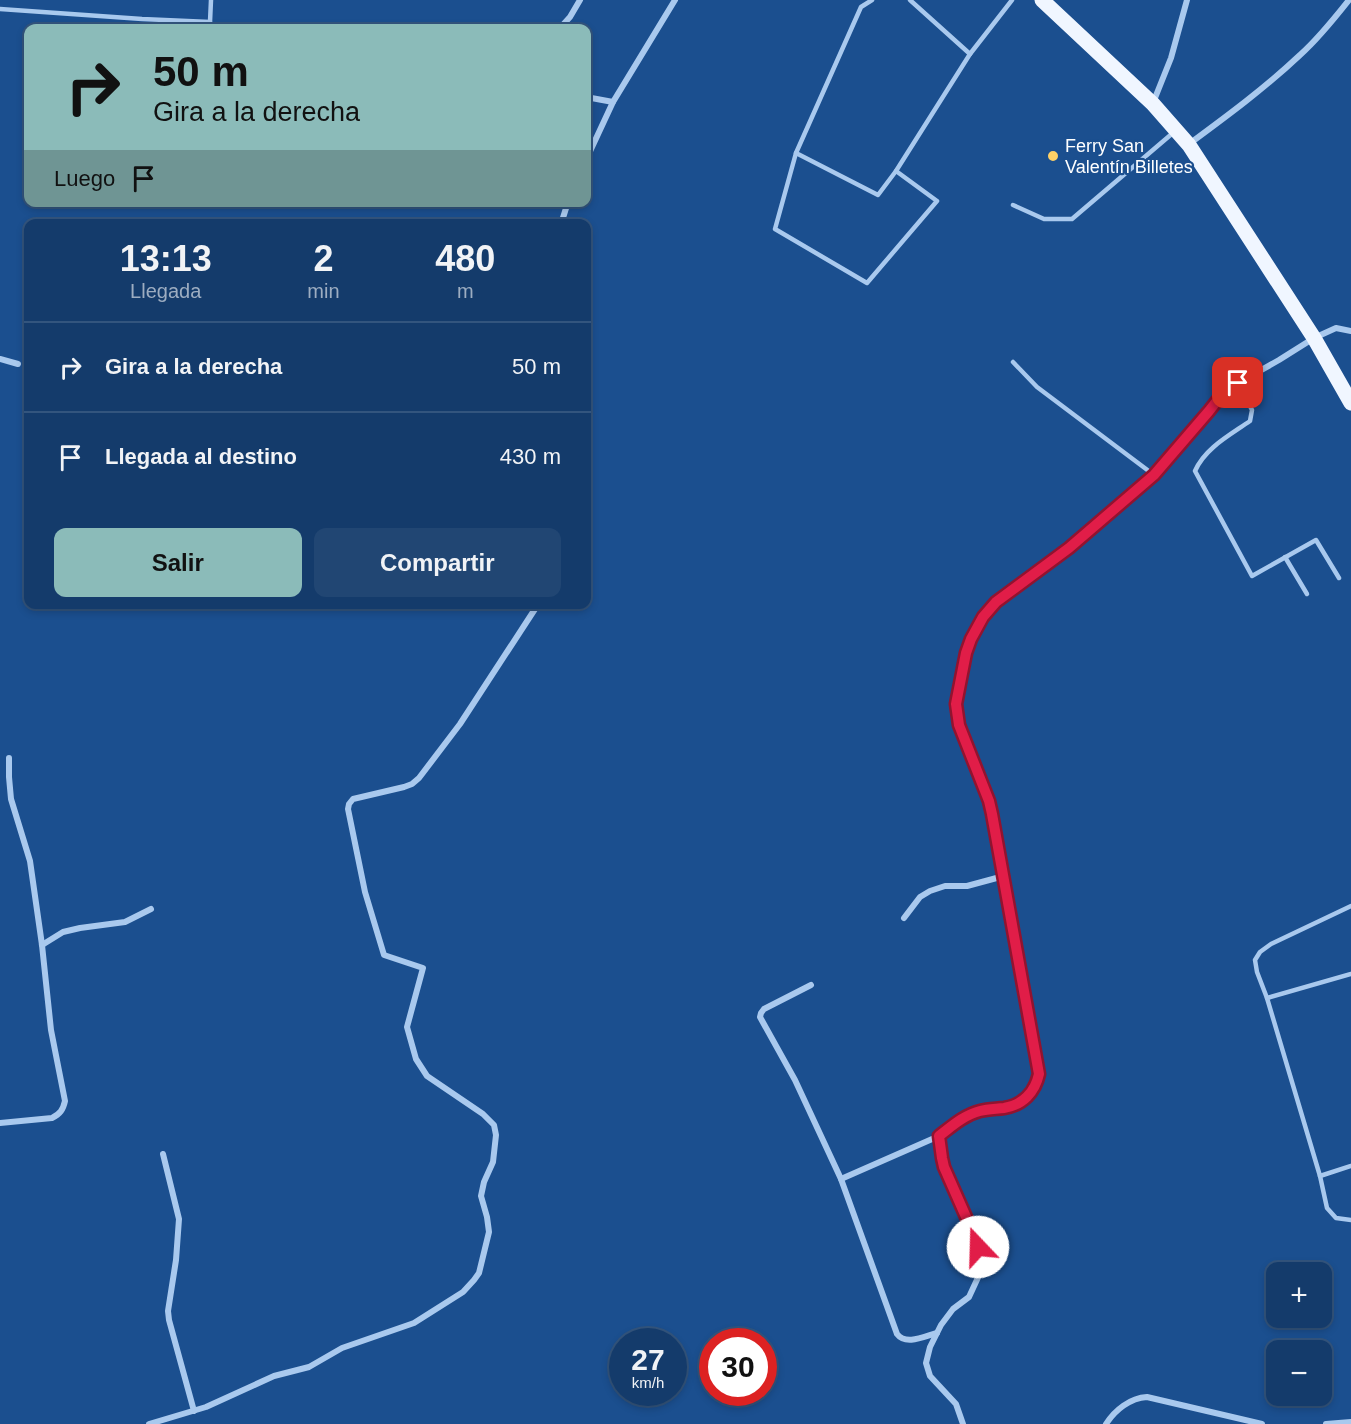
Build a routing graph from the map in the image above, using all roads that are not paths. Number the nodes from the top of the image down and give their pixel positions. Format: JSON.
{"nodes":[{"id":1,"x":211,"y":0,"type":"edge"},
{"id":2,"x":580,"y":0,"type":"edge"},
{"id":3,"x":675,"y":0,"type":"edge"},
{"id":4,"x":872,"y":0,"type":"edge"},
{"id":5,"x":910,"y":0,"type":"edge"},
{"id":6,"x":1012,"y":0,"type":"edge"},
{"id":7,"x":1042,"y":0,"type":"edge"},
{"id":8,"x":1187,"y":0,"type":"edge"},
{"id":9,"x":1349,"y":0,"type":"edge"},
{"id":10,"x":0,"y":9,"type":"edge"},
{"id":11,"x":210,"y":22,"type":"joint"},
{"id":12,"x":564,"y":24,"type":"edge"},
{"id":13,"x":970,"y":54,"type":"junction"},
{"id":14,"x":591,"y":98,"type":"edge"},
{"id":15,"x":613,"y":102,"type":"junction"},
{"id":16,"x":1153,"y":104,"type":"junction"},
{"id":17,"x":1176,"y":130,"type":"junction"},
{"id":18,"x":1189,"y":144,"type":"junction"},
{"id":19,"x":591,"y":149,"type":"edge"},
{"id":20,"x":796,"y":153,"type":"junction"},
{"id":21,"x":896,"y":171,"type":"junction"},
{"id":22,"x":1013,"y":205,"type":"dead end"},
{"id":23,"x":1351,"y":331,"type":"edge"},
{"id":24,"x":1314,"y":338,"type":"junction"},
{"id":25,"x":0,"y":359,"type":"edge"},
{"id":26,"x":1013,"y":362,"type":"dead end"},
{"id":27,"x":18,"y":364,"type":"dead end"},
{"id":28,"x":1238,"y":383,"type":"junction"},
{"id":29,"x":1351,"y":403,"type":"edge"},
{"id":30,"x":1154,"y":475,"type":"junction"},
{"id":31,"x":1285,"y":557,"type":"junction"},
{"id":32,"x":1339,"y":578,"type":"dead end"},
{"id":33,"x":1307,"y":594,"type":"dead end"},
{"id":34,"x":535,"y":609,"type":"dead end"},
{"id":35,"x":9,"y":758,"type":"dead end"},
{"id":36,"x":1004,"y":876,"type":"junction"},
{"id":37,"x":1351,"y":906,"type":"edge"},
{"id":38,"x":151,"y":909,"type":"dead end"},
{"id":39,"x":904,"y":918,"type":"dead end"},
{"id":40,"x":42,"y":945,"type":"junction"},
{"id":41,"x":1351,"y":974,"type":"edge"},
{"id":42,"x":812,"y":985,"type":"dead end"},
{"id":43,"x":1267,"y":998,"type":"junction"},
{"id":44,"x":0,"y":1123,"type":"edge"},
{"id":45,"x":939,"y":1136,"type":"junction"},
{"id":46,"x":163,"y":1154,"type":"dead end"},
{"id":47,"x":1351,"y":1166,"type":"edge"},
{"id":48,"x":1320,"y":1176,"type":"junction"},
{"id":49,"x":841,"y":1179,"type":"junction"},
{"id":50,"x":1351,"y":1220,"type":"edge"},
{"id":51,"x":937,"y":1333,"type":"junction"},
{"id":52,"x":194,"y":1411,"type":"junction"},
{"id":53,"x":1351,"y":1422,"type":"edge"},
{"id":54,"x":149,"y":1424,"type":"edge"},
{"id":55,"x":963,"y":1424,"type":"edge"},
{"id":56,"x":1106,"y":1424,"type":"edge"},
{"id":57,"x":1262,"y":1424,"type":"edge"},
{"id":58,"x":1326,"y":1424,"type":"edge"}],
"edges":[{"from":1,"to":11,"type":"lane"},
{"from":2,"to":12,"type":"street"},
{"from":3,"to":15,"type":"street"},
{"from":4,"to":20,"type":"lane"},
{"from":5,"to":13,"type":"lane"},
{"from":6,"to":13,"type":"lane"},
{"from":7,"to":16,"type":"main road"},
{"from":8,"to":16,"type":"street"},
{"from":9,"to":18,"type":"street"},
{"from":10,"to":11,"type":"lane"},
{"from":13,"to":21,"type":"lane"},
{"from":14,"to":15,"type":"street"},
{"from":15,"to":19,"type":"street"},
{"from":16,"to":17,"type":"main road"},
{"from":17,"to":18,"type":"main road"},
{"from":17,"to":22,"type":"lane"},
{"from":18,"to":24,"type":"main road"},
{"from":20,"to":21,"type":"lane"},
{"from":20,"to":21,"type":"lane"},
{"from":23,"to":24,"type":"street"},
{"from":24,"to":28,"type":"street"},
{"from":24,"to":29,"type":"main road"},
{"from":25,"to":27,"type":"street"},
{"from":26,"to":30,"type":"lane"},
{"from":28,"to":30,"type":"street"},
{"from":28,"to":31,"type":"lane"},
{"from":30,"to":36,"type":"street"},
{"from":31,"to":32,"type":"lane"},
{"from":31,"to":33,"type":"lane"},
{"from":34,"to":52,"type":"street"},
{"from":35,"to":40,"type":"street"},
{"from":36,"to":39,"type":"street"},
{"from":36,"to":45,"type":"street"},
{"from":37,"to":43,"type":"lane"},
{"from":38,"to":40,"type":"street"},
{"from":40,"to":44,"type":"street"},
{"from":41,"to":43,"type":"lane"},
{"from":42,"to":49,"type":"street"},
{"from":43,"to":48,"type":"lane"},
{"from":45,"to":49,"type":"street"},
{"from":45,"to":51,"type":"street"},
{"from":46,"to":52,"type":"street"},
{"from":47,"to":48,"type":"lane"},
{"from":48,"to":50,"type":"lane"},
{"from":49,"to":51,"type":"street"},
{"from":51,"to":55,"type":"street"},
{"from":52,"to":54,"type":"street"},
{"from":53,"to":58,"type":"street"},
{"from":56,"to":57,"type":"street"}]}
